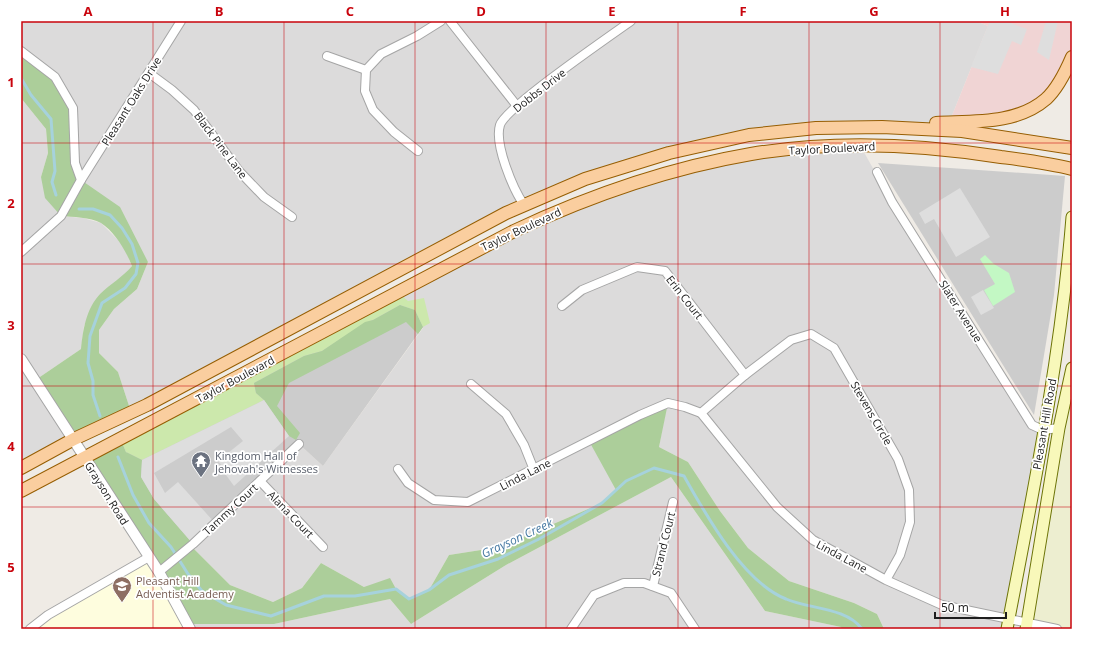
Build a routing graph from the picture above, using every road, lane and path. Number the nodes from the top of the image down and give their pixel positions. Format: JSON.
{"nodes":[{"id":1,"x":181,"y":21,"type":"edge"},
{"id":2,"x":441,"y":21,"type":"edge"},
{"id":3,"x":450,"y":21,"type":"edge"},
{"id":4,"x":631,"y":21,"type":"edge"},
{"id":5,"x":21,"y":52,"type":"edge"},
{"id":6,"x":327,"y":56,"type":"dead end"},
{"id":7,"x":1072,"y":57,"type":"edge"},
{"id":8,"x":366,"y":70,"type":"junction"},
{"id":9,"x":149,"y":73,"type":"junction"},
{"id":10,"x":517,"y":106,"type":"junction"},
{"id":11,"x":882,"y":127,"type":"junction"},
{"id":12,"x":1072,"y":148,"type":"edge"},
{"id":13,"x":418,"y":152,"type":"dead end"},
{"id":14,"x":1072,"y":169,"type":"edge"},
{"id":15,"x":877,"y":172,"type":"dead end"},
{"id":16,"x":81,"y":180,"type":"junction"},
{"id":17,"x":524,"y":205,"type":"junction"},
{"id":18,"x":292,"y":217,"type":"dead end"},
{"id":19,"x":1072,"y":217,"type":"edge"},
{"id":20,"x":21,"y":252,"type":"edge"},
{"id":21,"x":562,"y":306,"type":"dead end"},
{"id":22,"x":21,"y":359,"type":"edge"},
{"id":23,"x":1072,"y":368,"type":"edge"},
{"id":24,"x":745,"y":375,"type":"junction"},
{"id":25,"x":471,"y":384,"type":"dead end"},
{"id":26,"x":701,"y":413,"type":"junction"},
{"id":27,"x":1059,"y":428,"type":"junction"},
{"id":28,"x":1043,"y":430,"type":"junction"},
{"id":29,"x":74,"y":439,"type":"junction"},
{"id":30,"x":299,"y":444,"type":"dead end"},
{"id":31,"x":85,"y":458,"type":"junction"},
{"id":32,"x":21,"y":468,"type":"edge"},
{"id":33,"x":398,"y":469,"type":"dead end"},
{"id":34,"x":534,"y":470,"type":"junction"},
{"id":35,"x":260,"y":481,"type":"junction"},
{"id":36,"x":21,"y":492,"type":"edge"},
{"id":37,"x":673,"y":502,"type":"dead end"},
{"id":38,"x":323,"y":547,"type":"dead end"},
{"id":39,"x":149,"y":556,"type":"junction"},
{"id":40,"x":159,"y":572,"type":"junction"},
{"id":41,"x":886,"y":580,"type":"junction"},
{"id":42,"x":653,"y":586,"type":"junction"},
{"id":43,"x":1008,"y":625,"type":"edge"},
{"id":44,"x":1026,"y":626,"type":"edge"},
{"id":45,"x":30,"y":629,"type":"edge"},
{"id":46,"x":190,"y":629,"type":"edge"},
{"id":47,"x":571,"y":629,"type":"edge"},
{"id":48,"x":695,"y":629,"type":"edge"},
{"id":49,"x":1057,"y":629,"type":"edge"}],
"edges":[{"from":1,"to":9,"type":"street","name":"Pleasant Oaks Drive"},
{"from":2,"to":8,"type":"street"},
{"from":3,"to":10,"type":"street"},
{"from":4,"to":10,"type":"street","name":"Dobbs Drive"},
{"from":5,"to":16,"type":"street"},
{"from":6,"to":8,"type":"street"},
{"from":7,"to":11,"type":"main road"},
{"from":8,"to":13,"type":"street"},
{"from":9,"to":16,"type":"street","name":"Pleasant Oaks Drive"},
{"from":9,"to":18,"type":"street","name":"Black Pine Lane"},
{"from":10,"to":17,"type":"street","name":"Dobbs Drive"},
{"from":11,"to":12,"type":"main road","name":"Taylor Boulevard"},
{"from":11,"to":17,"type":"main road","name":"Taylor Boulevard"},
{"from":14,"to":31,"type":"main road","name":"Taylor Boulevard"},
{"from":15,"to":28,"type":"street","name":"Slater Avenue"},
{"from":16,"to":20,"type":"street","name":"Pleasant Oaks Drive"},
{"from":17,"to":29,"type":"main road","name":"Taylor Boulevard"},
{"from":19,"to":28,"type":"main road","name":"Pleasant Hill Road"},
{"from":21,"to":24,"type":"street","name":"Erin Court"},
{"from":22,"to":29,"type":"street","name":"Grayson Road"},
{"from":23,"to":27,"type":"main road","name":"Pleasant Hill Road"},
{"from":24,"to":26,"type":"street"},
{"from":24,"to":41,"type":"street","name":"Stevens Circle"},
{"from":25,"to":34,"type":"street"},
{"from":26,"to":34,"type":"street","name":"Linda Lane"},
{"from":26,"to":41,"type":"street","name":"Linda Lane"},
{"from":27,"to":28,"type":"street"},
{"from":27,"to":44,"type":"main road","name":"Pleasant Hill Road"},
{"from":28,"to":43,"type":"main road","name":"Pleasant Hill Road"},
{"from":29,"to":31,"type":"street","name":"Grayson Road"},
{"from":29,"to":32,"type":"main road","name":"Taylor Boulevard"},
{"from":30,"to":35,"type":"street","name":"Tammy Court"},
{"from":31,"to":36,"type":"main road","name":"Taylor Boulevard"},
{"from":31,"to":39,"type":"street","name":"Grayson Road"},
{"from":33,"to":34,"type":"street","name":"Linda Lane"},
{"from":35,"to":38,"type":"street","name":"Alana Court"},
{"from":35,"to":40,"type":"street","name":"Tammy Court"},
{"from":37,"to":42,"type":"street","name":"Strand Court"},
{"from":39,"to":40,"type":"street","name":"Grayson Road"},
{"from":39,"to":45,"type":"street"},
{"from":40,"to":46,"type":"street","name":"Grayson Road"},
{"from":41,"to":43,"type":"street","name":"Linda Lane"},
{"from":42,"to":47,"type":"street"},
{"from":42,"to":48,"type":"street"},
{"from":43,"to":44,"type":"street","name":"Linda Lane"},
{"from":44,"to":49,"type":"street","name":"Linda Lane"}]}
